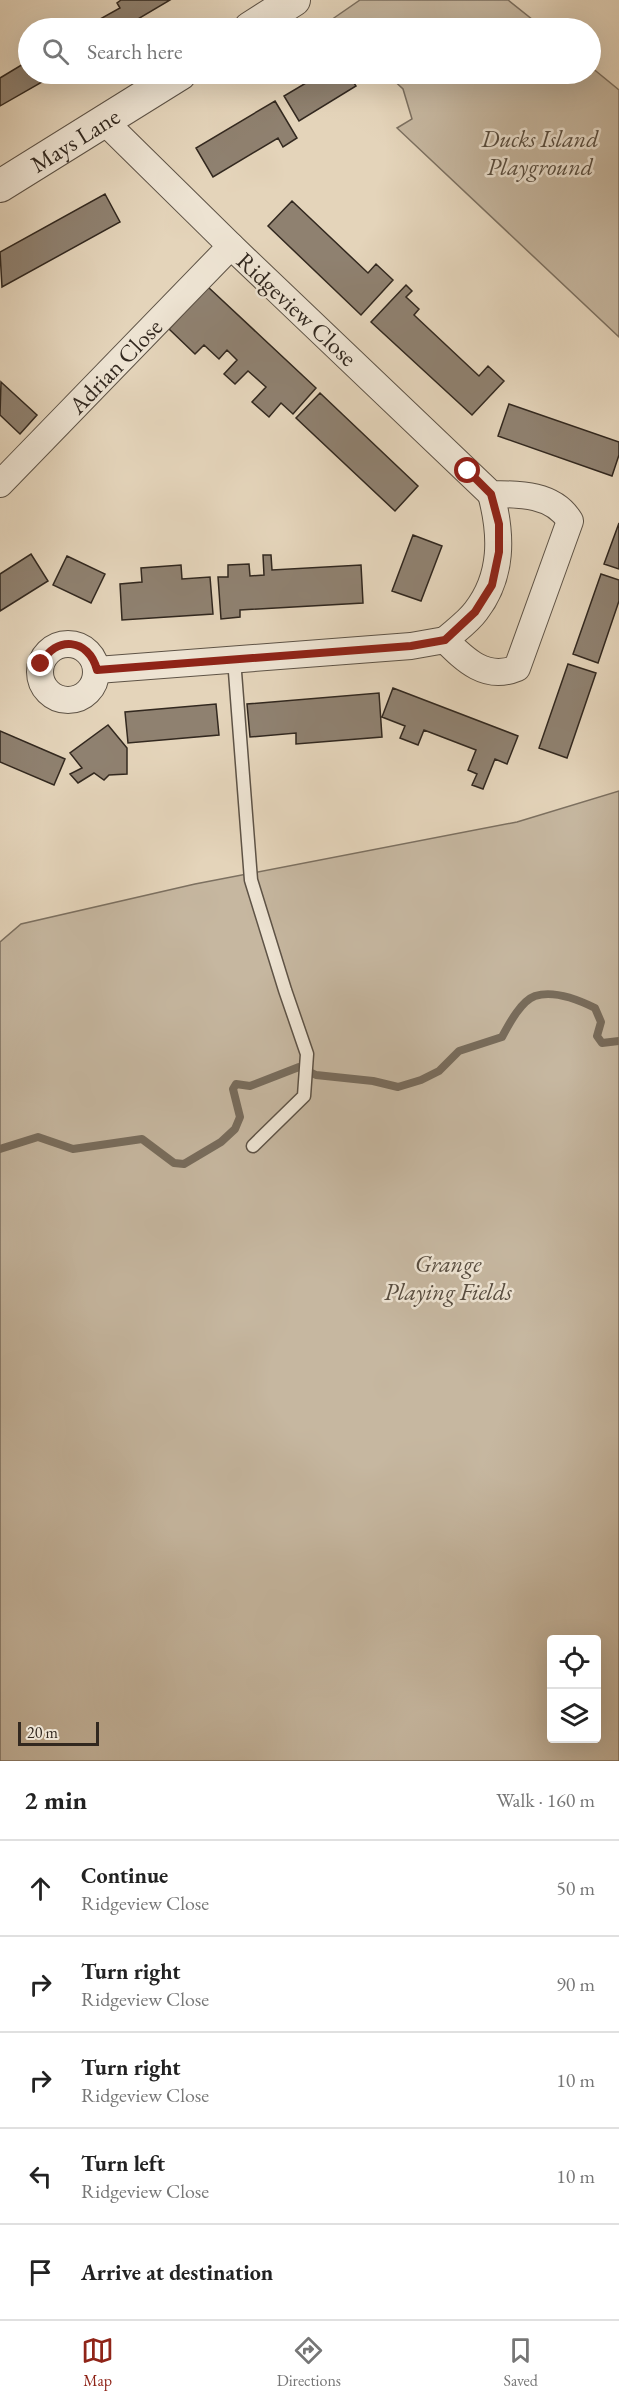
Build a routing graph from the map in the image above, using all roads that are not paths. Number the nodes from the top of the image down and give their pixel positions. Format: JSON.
{"nodes":[{"id":1,"x":294,"y":0,"type":"edge"},
{"id":2,"x":266,"y":18,"type":"edge"},
{"id":3,"x":164,"y":84,"type":"edge"},
{"id":4,"x":105,"y":122,"type":"junction"},
{"id":5,"x":0,"y":186,"type":"edge"},
{"id":6,"x":231,"y":246,"type":"junction"},
{"id":7,"x":0,"y":484,"type":"edge"},
{"id":8,"x":491,"y":494,"type":"junction"},
{"id":9,"x":445,"y":640,"type":"junction"},
{"id":10,"x":234,"y":659,"type":"junction"},
{"id":11,"x":97,"y":670,"type":"dead end"},
{"id":12,"x":253,"y":1146,"type":"dead end"}],
"edges":[{"from":1,"to":2,"type":"street"},
{"from":3,"to":4,"type":"street","name":"Mays Lane"},
{"from":4,"to":5,"type":"street","name":"Mays Lane"},
{"from":4,"to":6,"type":"street","name":"Ridgeview Close"},
{"from":6,"to":7,"type":"street","name":"Adrian Close"},
{"from":6,"to":8,"type":"street","name":"Ridgeview Close"},
{"from":8,"to":9,"type":"street"},
{"from":8,"to":9,"type":"street"},
{"from":9,"to":10,"type":"street"},
{"from":10,"to":11,"type":"street"},
{"from":10,"to":12,"type":"lane"}]}
